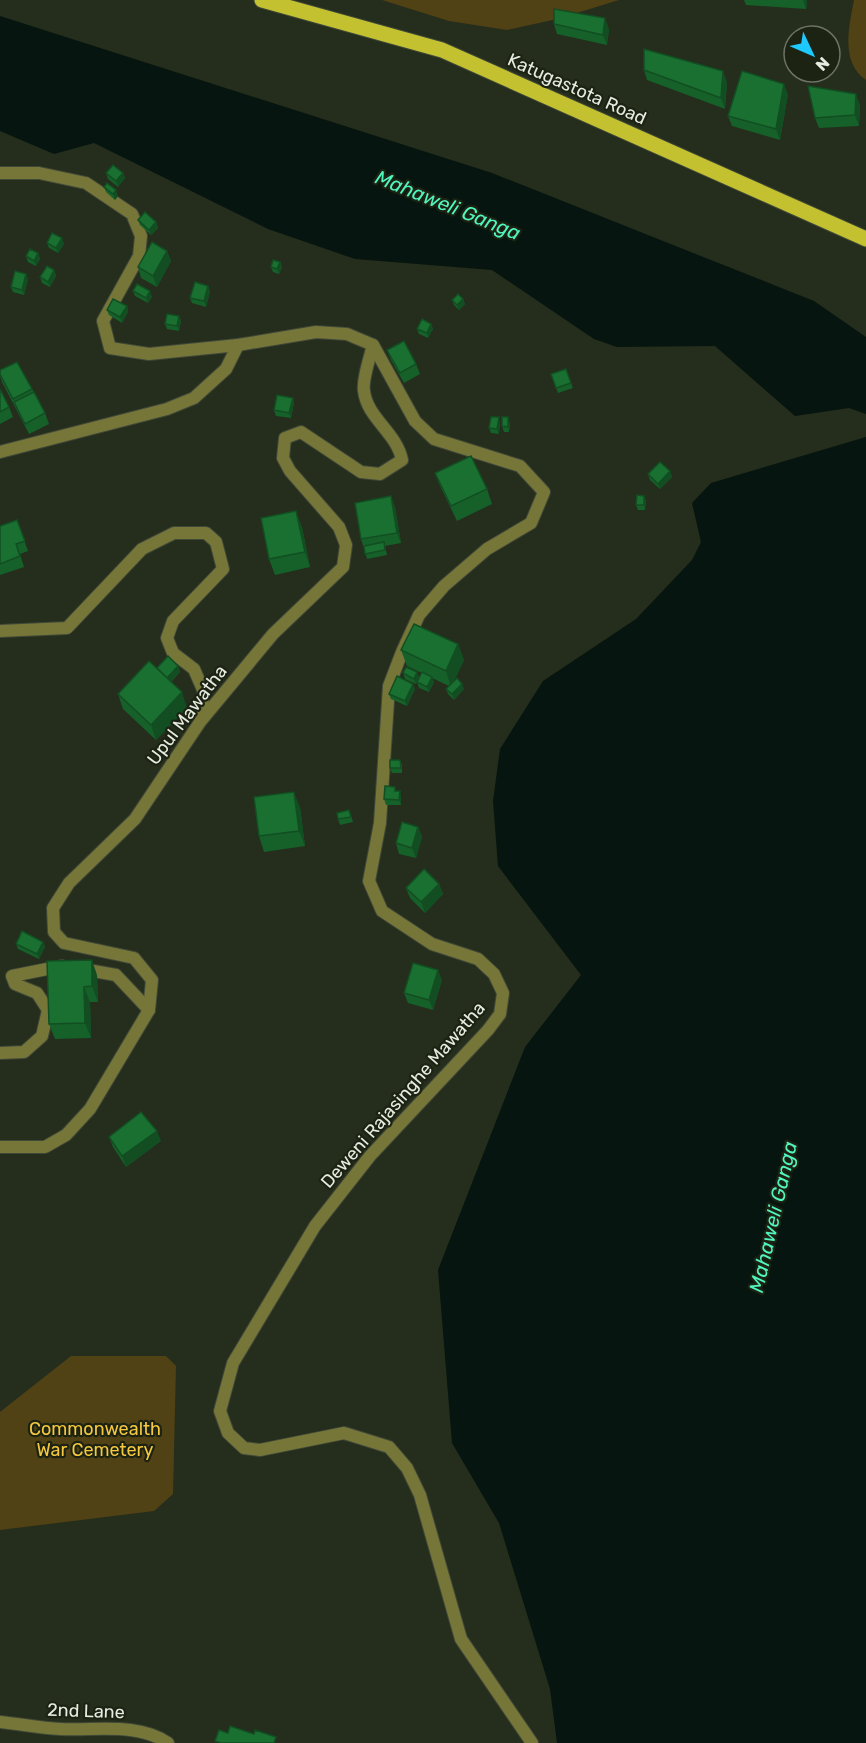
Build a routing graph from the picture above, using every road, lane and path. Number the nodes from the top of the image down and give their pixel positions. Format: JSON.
{"nodes":[{"id":1,"x":262,"y":0,"type":"edge"},
{"id":2,"x":0,"y":173,"type":"edge"},
{"id":3,"x":866,"y":239,"type":"edge"},
{"id":4,"x":238,"y":345,"type":"junction"},
{"id":5,"x":373,"y":345,"type":"junction"},
{"id":6,"x":0,"y":452,"type":"edge"},
{"id":7,"x":0,"y":632,"type":"edge"},
{"id":8,"x":200,"y":722,"type":"junction"},
{"id":9,"x":148,"y":1010,"type":"junction"},
{"id":10,"x":0,"y":1053,"type":"edge"},
{"id":11,"x":0,"y":1147,"type":"edge"},
{"id":12,"x":0,"y":1722,"type":"edge"},
{"id":13,"x":168,"y":1743,"type":"edge"},
{"id":14,"x":532,"y":1743,"type":"edge"}],
"edges":[{"from":1,"to":3,"type":"main road","name":"Katugastota Road"},
{"from":2,"to":4,"type":"street"},
{"from":4,"to":5,"type":"street"},
{"from":4,"to":6,"type":"street"},
{"from":5,"to":8,"type":"street","name":"Upul Mawatha"},
{"from":5,"to":14,"type":"street","name":"Deweni Rajasinghe Mawatha"},
{"from":7,"to":8,"type":"street"},
{"from":8,"to":9,"type":"street","name":"Upul Mawatha"},
{"from":9,"to":10,"type":"street"},
{"from":9,"to":11,"type":"street","name":"Upul Mawatha"},
{"from":12,"to":13,"type":"street","name":"2nd Lane"}]}
